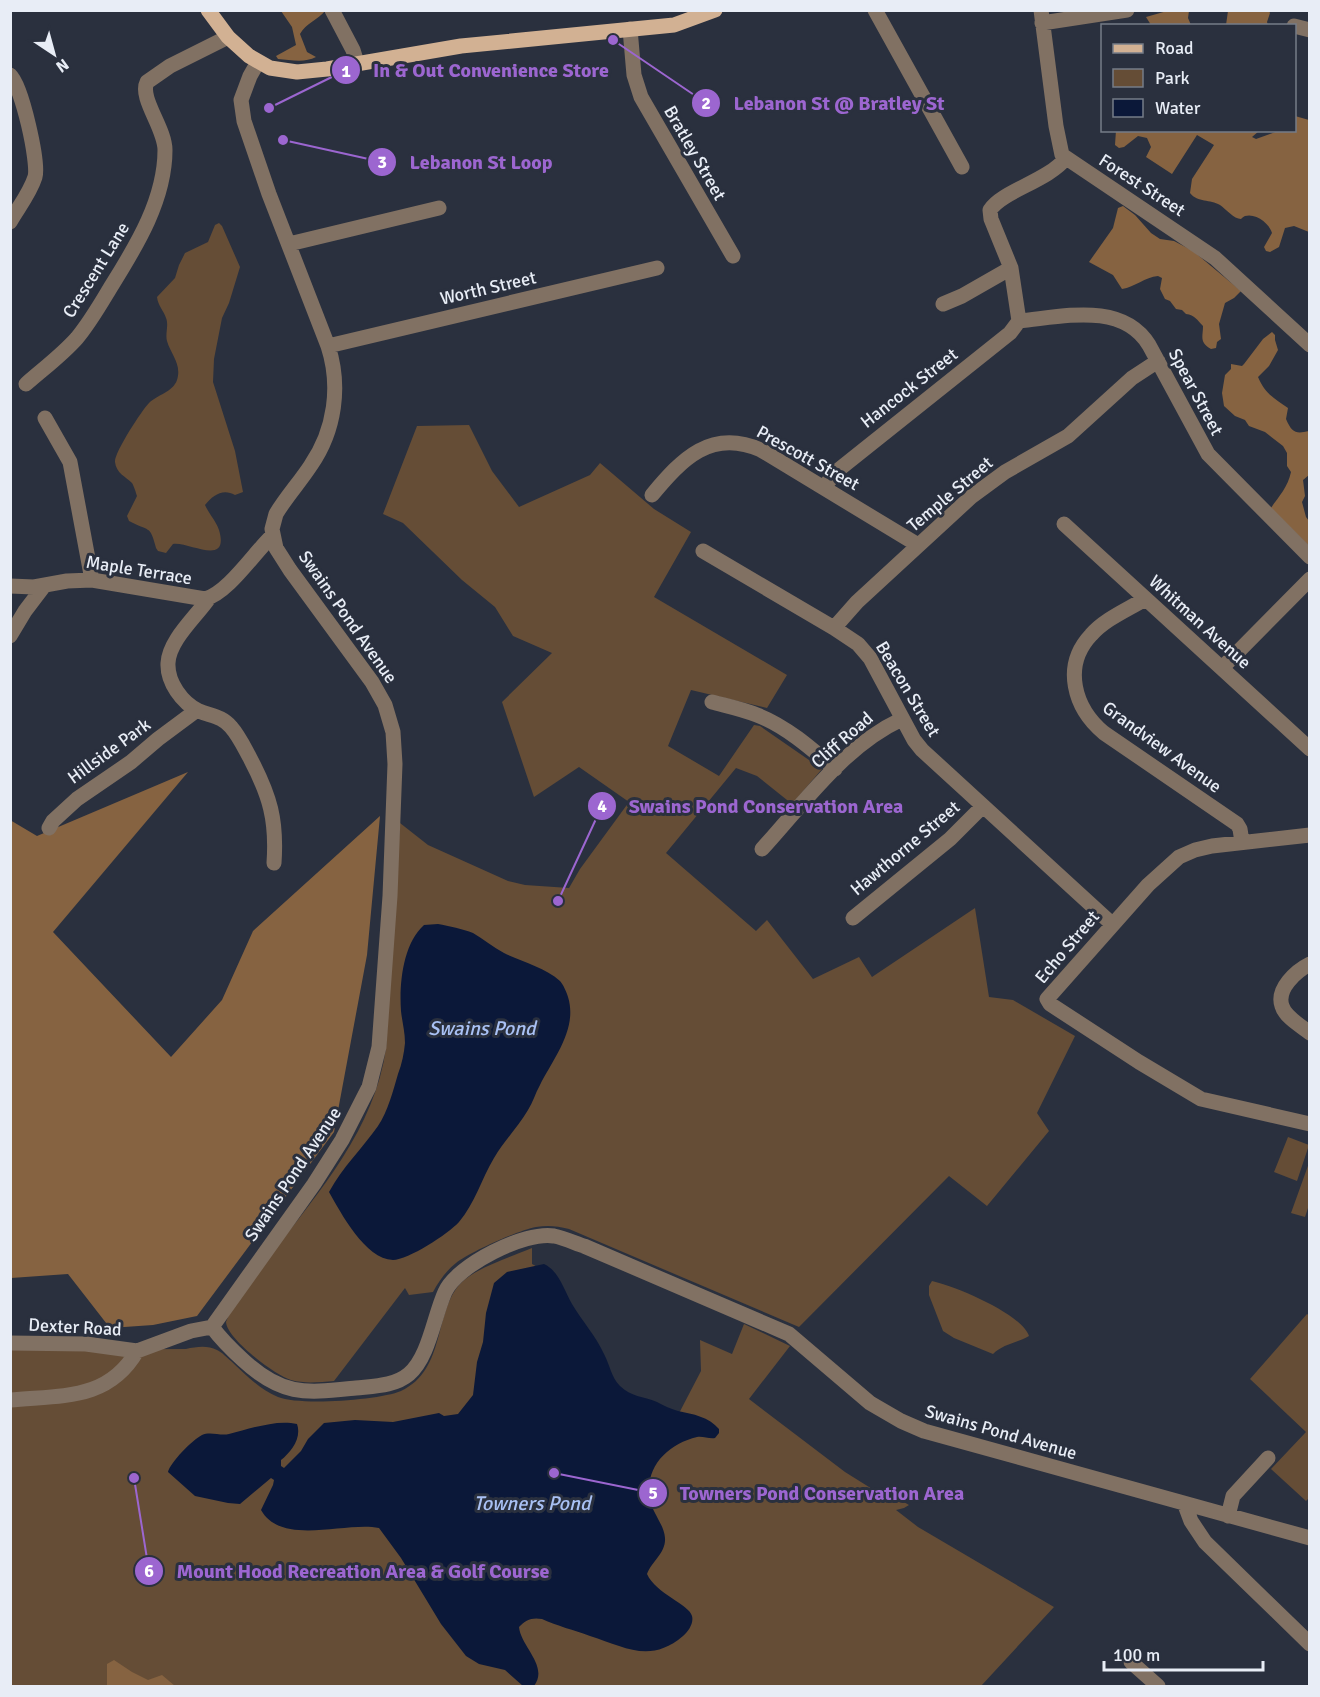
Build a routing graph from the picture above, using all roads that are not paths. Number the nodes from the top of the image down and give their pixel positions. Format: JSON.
{"nodes":[{"id":1,"x":208,"y":10,"type":"edge"},
{"id":2,"x":332,"y":10,"type":"edge"},
{"id":3,"x":715,"y":10,"type":"edge"},
{"id":4,"x":875,"y":10,"type":"edge"},
{"id":5,"x":1127,"y":10,"type":"edge"},
{"id":6,"x":1041,"y":16,"type":"edge"},
{"id":7,"x":630,"y":29,"type":"junction"},
{"id":8,"x":228,"y":37,"type":"junction"},
{"id":9,"x":258,"y":62,"type":"junction"},
{"id":10,"x":357,"y":63,"type":"junction"},
{"id":11,"x":10,"y":75,"type":"edge"},
{"id":12,"x":1066,"y":158,"type":"junction"},
{"id":13,"x":962,"y":167,"type":"dead end"},
{"id":14,"x":440,"y":208,"type":"dead end"},
{"id":15,"x":10,"y":222,"type":"edge"},
{"id":16,"x":289,"y":244,"type":"junction"},
{"id":17,"x":733,"y":256,"type":"dead end"},
{"id":18,"x":657,"y":268,"type":"dead end"},
{"id":19,"x":1011,"y":268,"type":"junction"},
{"id":20,"x":943,"y":304,"type":"dead end"},
{"id":21,"x":1019,"y":321,"type":"junction"},
{"id":22,"x":1310,"y":345,"type":"edge"},
{"id":23,"x":328,"y":346,"type":"junction"},
{"id":24,"x":1158,"y":361,"type":"junction"},
{"id":25,"x":26,"y":384,"type":"dead end"},
{"id":26,"x":45,"y":418,"type":"dead end"},
{"id":27,"x":824,"y":488,"type":"junction"},
{"id":28,"x":651,"y":495,"type":"dead end"},
{"id":29,"x":1064,"y":524,"type":"dead end"},
{"id":30,"x":272,"y":536,"type":"junction"},
{"id":31,"x":918,"y":545,"type":"junction"},
{"id":32,"x":703,"y":551,"type":"dead end"},
{"id":33,"x":1310,"y":557,"type":"edge"},
{"id":34,"x":1310,"y":579,"type":"edge"},
{"id":35,"x":92,"y":580,"type":"junction"},
{"id":36,"x":10,"y":586,"type":"edge"},
{"id":37,"x":44,"y":586,"type":"junction"},
{"id":38,"x":208,"y":598,"type":"junction"},
{"id":39,"x":1145,"y":599,"type":"junction"},
{"id":40,"x":834,"y":627,"type":"junction"},
{"id":41,"x":10,"y":636,"type":"edge"},
{"id":42,"x":1222,"y":668,"type":"junction"},
{"id":43,"x":712,"y":702,"type":"dead end"},
{"id":44,"x":197,"y":710,"type":"junction"},
{"id":45,"x":902,"y":719,"type":"junction"},
{"id":46,"x":1310,"y":749,"type":"edge"},
{"id":47,"x":835,"y":769,"type":"junction"},
{"id":48,"x":982,"y":807,"type":"junction"},
{"id":49,"x":49,"y":828,"type":"dead end"},
{"id":50,"x":1310,"y":835,"type":"edge"},
{"id":51,"x":1242,"y":842,"type":"junction"},
{"id":52,"x":762,"y":849,"type":"dead end"},
{"id":53,"x":274,"y":863,"type":"dead end"},
{"id":54,"x":853,"y":918,"type":"dead end"},
{"id":55,"x":1112,"y":924,"type":"junction"},
{"id":56,"x":1310,"y":964,"type":"edge"},
{"id":57,"x":1310,"y":1033,"type":"edge"},
{"id":58,"x":1310,"y":1124,"type":"edge"},
{"id":59,"x":212,"y":1327,"type":"junction"},
{"id":60,"x":10,"y":1343,"type":"edge"},
{"id":61,"x":137,"y":1351,"type":"junction"},
{"id":62,"x":10,"y":1400,"type":"edge"},
{"id":63,"x":1269,"y":1458,"type":"dead end"},
{"id":64,"x":1185,"y":1505,"type":"junction"},
{"id":65,"x":1228,"y":1516,"type":"junction"},
{"id":66,"x":1310,"y":1538,"type":"edge"},
{"id":67,"x":1310,"y":1644,"type":"edge"},
{"id":68,"x":1131,"y":1662,"type":"dead end"},
{"id":69,"x":1158,"y":1686,"type":"edge"}],
"edges":[{"from":1,"to":8,"type":"main road"},
{"from":2,"to":10,"type":"street"},
{"from":3,"to":7,"type":"main road"},
{"from":4,"to":13,"type":"street"},
{"from":5,"to":6,"type":"street"},
{"from":6,"to":12,"type":"street"},
{"from":7,"to":10,"type":"main road"},
{"from":7,"to":17,"type":"street","name":"Bratley Street"},
{"from":8,"to":9,"type":"main road"},
{"from":8,"to":25,"type":"street","name":"Crescent Lane"},
{"from":9,"to":10,"type":"main road"},
{"from":9,"to":16,"type":"street"},
{"from":11,"to":15,"type":"street"},
{"from":12,"to":19,"type":"street"},
{"from":12,"to":22,"type":"street","name":"Forest Street"},
{"from":14,"to":16,"type":"street"},
{"from":16,"to":23,"type":"street"},
{"from":18,"to":23,"type":"street","name":"Worth Street"},
{"from":19,"to":20,"type":"street"},
{"from":19,"to":21,"type":"street"},
{"from":21,"to":24,"type":"street","name":"Spear Street"},
{"from":21,"to":27,"type":"street","name":"Hancock Street"},
{"from":23,"to":30,"type":"street"},
{"from":24,"to":31,"type":"street","name":"Temple Street"},
{"from":24,"to":33,"type":"street","name":"Spear Street"},
{"from":26,"to":35,"type":"street"},
{"from":27,"to":28,"type":"street","name":"Prescott Street"},
{"from":27,"to":31,"type":"street","name":"Prescott Street"},
{"from":29,"to":39,"type":"street","name":"Whitman Avenue"},
{"from":30,"to":38,"type":"street","name":"Maple Terrace"},
{"from":30,"to":59,"type":"street","name":"Swains Pond Avenue"},
{"from":31,"to":40,"type":"street","name":"Temple Street"},
{"from":32,"to":40,"type":"street","name":"Beacon Street"},
{"from":34,"to":42,"type":"street"},
{"from":35,"to":37,"type":"street","name":"Maple Terrace"},
{"from":35,"to":38,"type":"street","name":"Maple Terrace"},
{"from":36,"to":37,"type":"street","name":"Maple Terrace"},
{"from":37,"to":41,"type":"street"},
{"from":38,"to":44,"type":"street"},
{"from":39,"to":42,"type":"street","name":"Whitman Avenue"},
{"from":39,"to":51,"type":"street","name":"Grandview Avenue"},
{"from":40,"to":45,"type":"street","name":"Beacon Street"},
{"from":42,"to":46,"type":"street","name":"Whitman Avenue"},
{"from":43,"to":47,"type":"street"},
{"from":44,"to":49,"type":"street","name":"Hillside Park"},
{"from":44,"to":53,"type":"street"},
{"from":45,"to":47,"type":"street","name":"Cliff Road"},
{"from":45,"to":48,"type":"street","name":"Beacon Street"},
{"from":47,"to":52,"type":"street","name":"Cliff Road"},
{"from":48,"to":54,"type":"street","name":"Hawthorne Street"},
{"from":48,"to":55,"type":"street","name":"Beacon Street"},
{"from":50,"to":51,"type":"street","name":"Echo Street"},
{"from":51,"to":55,"type":"street","name":"Echo Street"},
{"from":55,"to":58,"type":"street","name":"Echo Street"},
{"from":56,"to":57,"type":"street"},
{"from":59,"to":61,"type":"street"},
{"from":59,"to":64,"type":"street","name":"Swains Pond Avenue"},
{"from":60,"to":61,"type":"street","name":"Dexter Road"},
{"from":61,"to":62,"type":"street"},
{"from":63,"to":65,"type":"street"},
{"from":64,"to":65,"type":"street","name":"Swains Pond Avenue"},
{"from":64,"to":67,"type":"street"},
{"from":65,"to":66,"type":"street","name":"Swains Pond Avenue"},
{"from":68,"to":69,"type":"street"}]}
